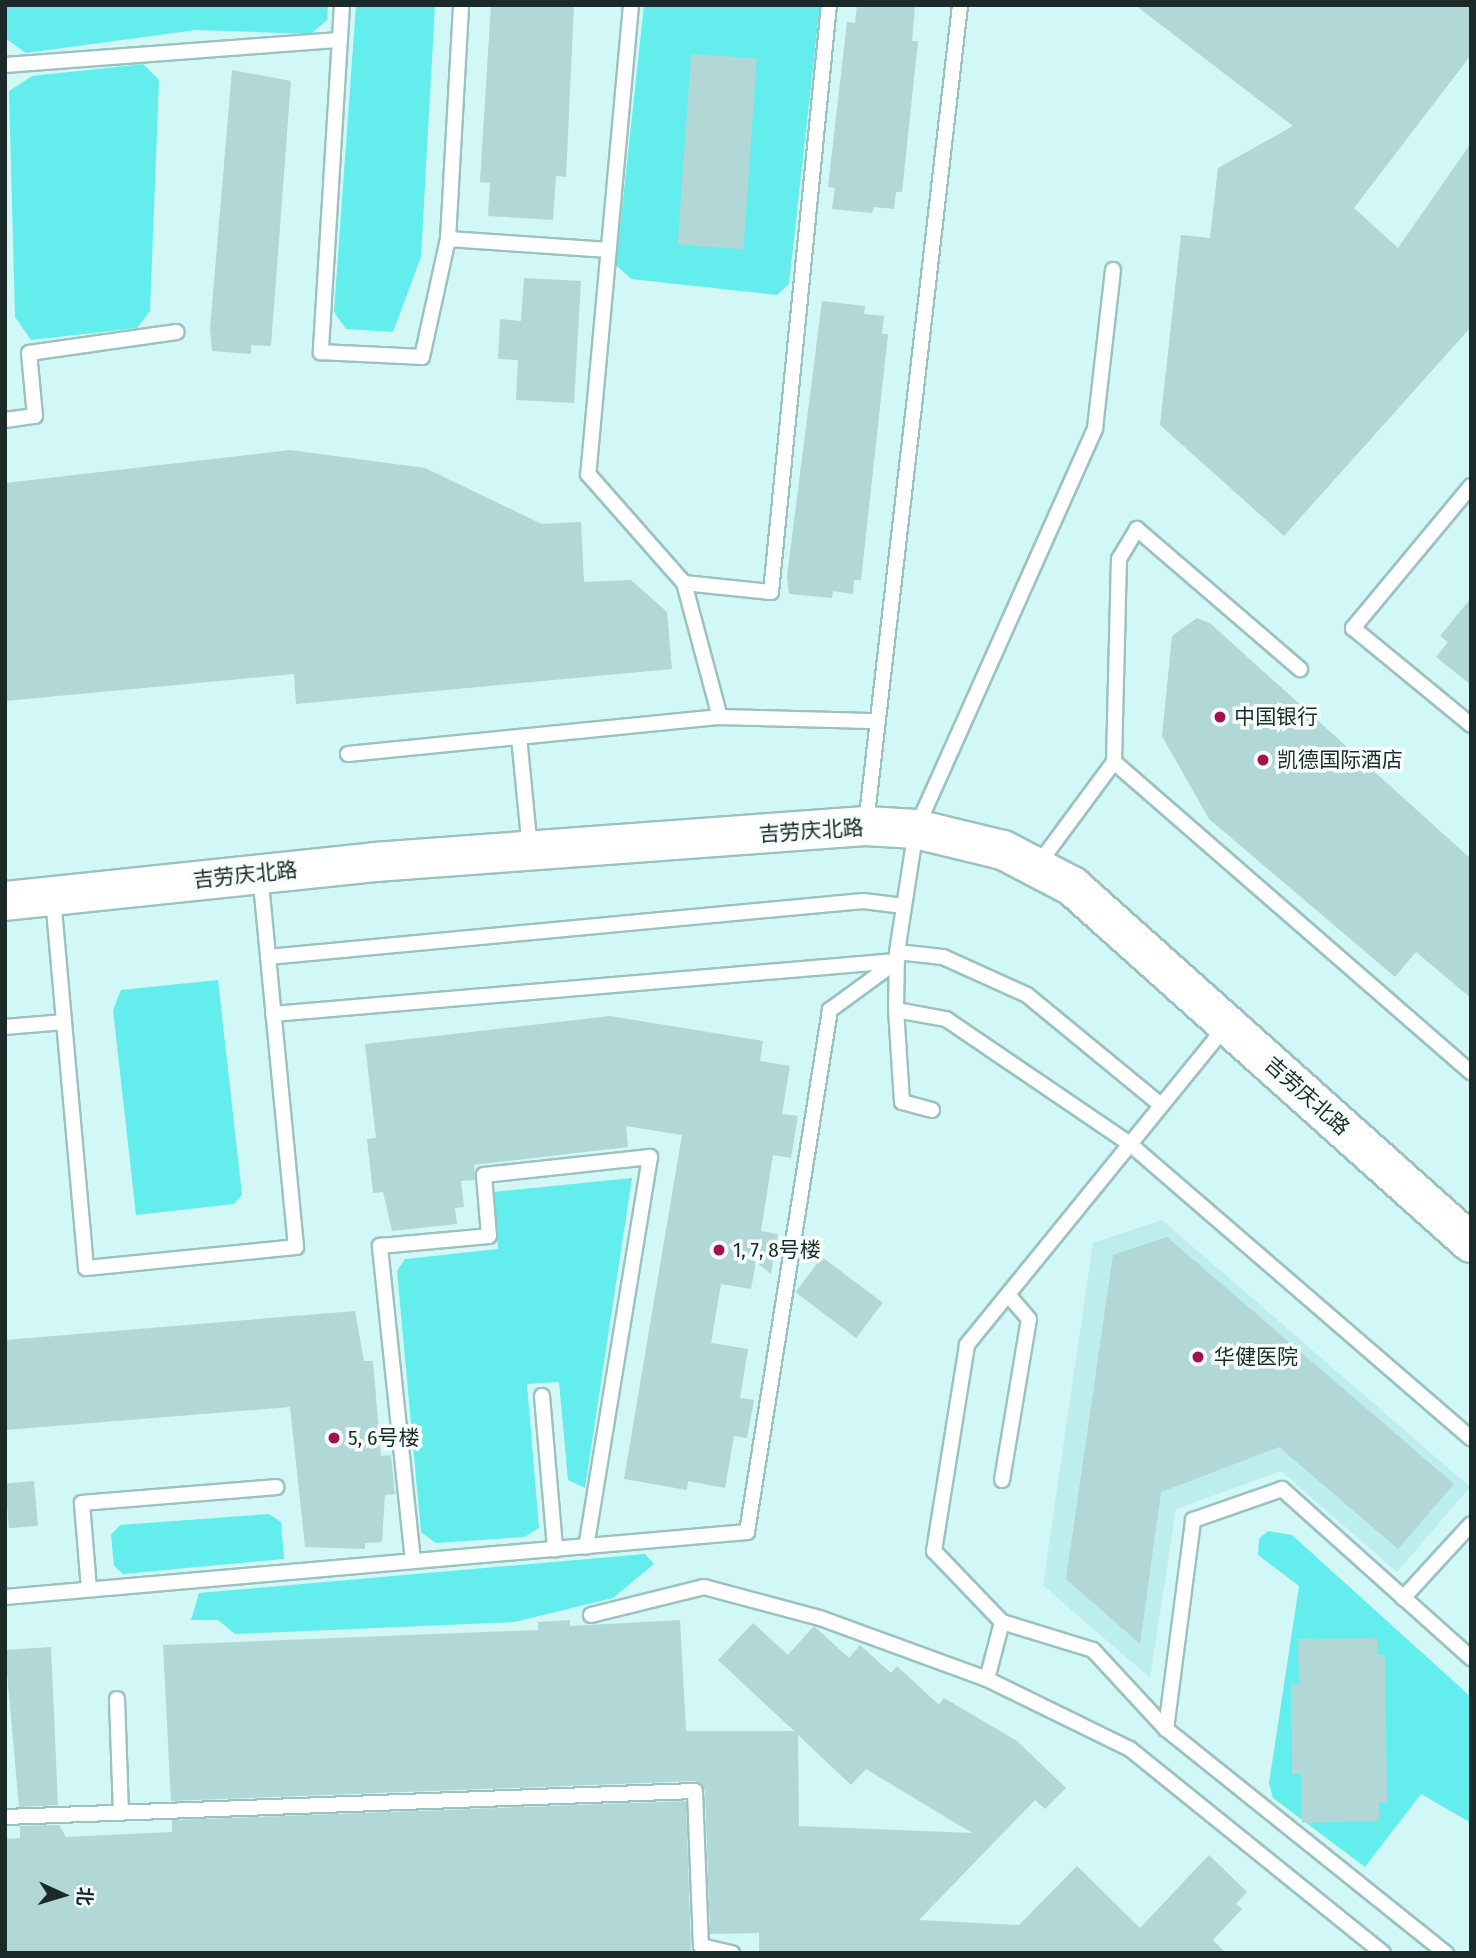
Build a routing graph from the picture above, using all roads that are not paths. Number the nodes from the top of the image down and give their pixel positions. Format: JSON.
{"nodes":[{"id":1,"x":341,"y":5,"type":"edge"},
{"id":2,"x":461,"y":5,"type":"edge"},
{"id":3,"x":631,"y":5,"type":"edge"},
{"id":4,"x":830,"y":5,"type":"edge"},
{"id":5,"x":960,"y":5,"type":"edge"},
{"id":6,"x":339,"y":40,"type":"junction"},
{"id":7,"x":5,"y":65,"type":"edge"},
{"id":8,"x":448,"y":239,"type":"junction"},
{"id":9,"x":609,"y":250,"type":"junction"},
{"id":10,"x":1113,"y":270,"type":"dead end"},
{"id":11,"x":177,"y":332,"type":"dead end"},
{"id":12,"x":5,"y":420,"type":"edge"},
{"id":13,"x":1471,"y":486,"type":"edge"},
{"id":14,"x":684,"y":583,"type":"junction"},
{"id":15,"x":1300,"y":669,"type":"dead end"},
{"id":16,"x":720,"y":717,"type":"junction"},
{"id":17,"x":878,"y":722,"type":"junction"},
{"id":18,"x":1471,"y":725,"type":"edge"},
{"id":19,"x":519,"y":737,"type":"junction"},
{"id":20,"x":348,"y":754,"type":"dead end"},
{"id":21,"x":1114,"y":762,"type":"junction"},
{"id":22,"x":866,"y":826,"type":"junction"},
{"id":23,"x":916,"y":829,"type":"junction"},
{"id":24,"x":530,"y":850,"type":"junction"},
{"id":25,"x":1036,"y":867,"type":"junction"},
{"id":26,"x":260,"y":874,"type":"junction"},
{"id":27,"x":53,"y":896,"type":"junction"},
{"id":28,"x":5,"y":901,"type":"edge"},
{"id":29,"x":904,"y":906,"type":"junction"},
{"id":30,"x":897,"y":956,"type":"junction"},
{"id":31,"x":268,"y":957,"type":"junction"},
{"id":32,"x":897,"y":1010,"type":"junction"},
{"id":33,"x":273,"y":1014,"type":"junction"},
{"id":34,"x":64,"y":1022,"type":"junction"},
{"id":35,"x":1227,"y":1024,"type":"junction"},
{"id":36,"x":5,"y":1027,"type":"edge"},
{"id":37,"x":1471,"y":1072,"type":"edge"},
{"id":38,"x":1161,"y":1105,"type":"junction"},
{"id":39,"x":932,"y":1110,"type":"dead end"},
{"id":40,"x":1130,"y":1144,"type":"junction"},
{"id":41,"x":1471,"y":1243,"type":"edge"},
{"id":42,"x":1008,"y":1295,"type":"junction"},
{"id":43,"x":542,"y":1396,"type":"dead end"},
{"id":44,"x":1471,"y":1438,"type":"edge"},
{"id":45,"x":1002,"y":1480,"type":"dead end"},
{"id":46,"x":276,"y":1487,"type":"dead end"},
{"id":47,"x":1471,"y":1524,"type":"edge"},
{"id":48,"x":586,"y":1547,"type":"junction"},
{"id":49,"x":555,"y":1549,"type":"junction"},
{"id":50,"x":413,"y":1561,"type":"junction"},
{"id":51,"x":89,"y":1589,"type":"junction"},
{"id":52,"x":5,"y":1597,"type":"edge"},
{"id":53,"x":1404,"y":1598,"type":"junction"},
{"id":54,"x":591,"y":1615,"type":"dead end"},
{"id":55,"x":1002,"y":1622,"type":"junction"},
{"id":56,"x":1471,"y":1658,"type":"edge"},
{"id":57,"x":987,"y":1679,"type":"junction"},
{"id":58,"x":117,"y":1699,"type":"dead end"},
{"id":59,"x":1166,"y":1729,"type":"junction"},
{"id":60,"x":121,"y":1813,"type":"junction"},
{"id":61,"x":5,"y":1817,"type":"edge"},
{"id":62,"x":732,"y":1953,"type":"edge"},
{"id":63,"x":1383,"y":1953,"type":"edge"},
{"id":64,"x":1446,"y":1953,"type":"edge"}],
"edges":[{"from":1,"to":6,"type":"lane"},
{"from":2,"to":8,"type":"lane"},
{"from":3,"to":9,"type":"lane"},
{"from":4,"to":14,"type":"lane"},
{"from":5,"to":17,"type":"lane"},
{"from":6,"to":7,"type":"lane"},
{"from":6,"to":8,"type":"lane"},
{"from":8,"to":9,"type":"lane"},
{"from":9,"to":14,"type":"lane"},
{"from":10,"to":23,"type":"lane"},
{"from":11,"to":12,"type":"lane"},
{"from":13,"to":18,"type":"lane"},
{"from":14,"to":16,"type":"lane"},
{"from":15,"to":21,"type":"lane"},
{"from":16,"to":17,"type":"lane"},
{"from":16,"to":19,"type":"lane"},
{"from":17,"to":22,"type":"lane"},
{"from":19,"to":20,"type":"lane"},
{"from":19,"to":24,"type":"lane"},
{"from":21,"to":25,"type":"lane"},
{"from":21,"to":37,"type":"lane"},
{"from":22,"to":23,"type":"main road","name":"吉劳庆北路"},
{"from":22,"to":24,"type":"main road","name":"吉劳庆北路"},
{"from":23,"to":25,"type":"main road","name":"吉劳庆北路"},
{"from":23,"to":29,"type":"lane"},
{"from":24,"to":26,"type":"main road","name":"吉劳庆北路"},
{"from":25,"to":35,"type":"main road","name":"吉劳庆北路"},
{"from":26,"to":27,"type":"main road","name":"吉劳庆北路"},
{"from":26,"to":31,"type":"lane"},
{"from":27,"to":28,"type":"main road","name":"吉劳庆北路"},
{"from":27,"to":34,"type":"lane"},
{"from":29,"to":30,"type":"lane"},
{"from":29,"to":31,"type":"lane"},
{"from":30,"to":32,"type":"lane"},
{"from":30,"to":33,"type":"lane"},
{"from":30,"to":38,"type":"lane"},
{"from":30,"to":48,"type":"lane"},
{"from":31,"to":33,"type":"lane"},
{"from":32,"to":39,"type":"lane"},
{"from":32,"to":40,"type":"lane"},
{"from":33,"to":34,"type":"lane"},
{"from":34,"to":36,"type":"lane"},
{"from":35,"to":38,"type":"lane"},
{"from":35,"to":41,"type":"main road","name":"吉劳庆北路"},
{"from":38,"to":40,"type":"lane"},
{"from":40,"to":42,"type":"lane"},
{"from":40,"to":44,"type":"lane"},
{"from":42,"to":45,"type":"lane"},
{"from":42,"to":55,"type":"lane"},
{"from":43,"to":49,"type":"lane"},
{"from":46,"to":51,"type":"lane"},
{"from":47,"to":53,"type":"lane"},
{"from":48,"to":49,"type":"lane"},
{"from":48,"to":50,"type":"lane"},
{"from":49,"to":50,"type":"lane"},
{"from":50,"to":51,"type":"lane"},
{"from":51,"to":52,"type":"lane"},
{"from":53,"to":56,"type":"lane"},
{"from":53,"to":59,"type":"lane"},
{"from":54,"to":57,"type":"lane"},
{"from":55,"to":57,"type":"lane"},
{"from":55,"to":59,"type":"lane"},
{"from":57,"to":63,"type":"lane"},
{"from":58,"to":60,"type":"lane"},
{"from":59,"to":64,"type":"lane"},
{"from":60,"to":61,"type":"lane"},
{"from":60,"to":62,"type":"lane"}]}
